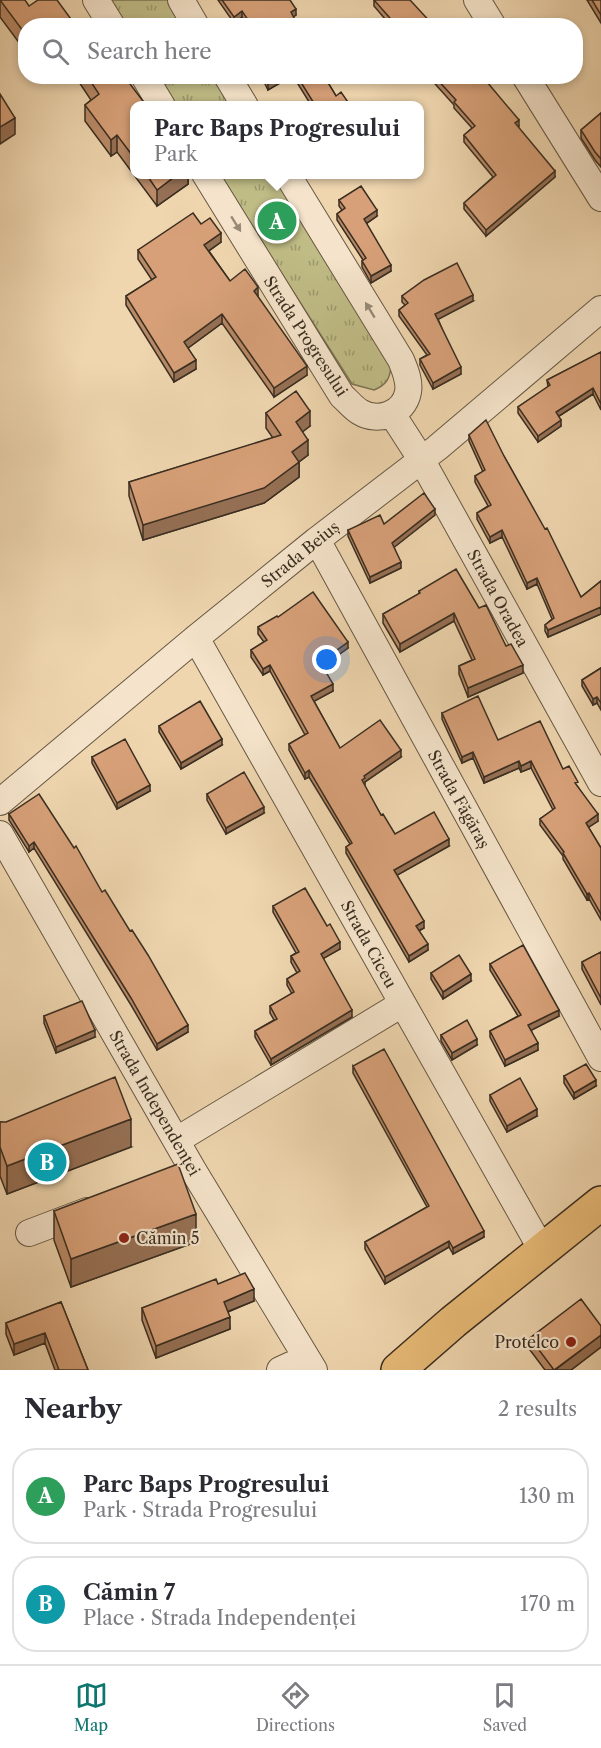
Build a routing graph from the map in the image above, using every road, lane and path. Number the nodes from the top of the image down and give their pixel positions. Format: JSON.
{"nodes":[{"id":1,"x":96,"y":0,"type":"edge"},
{"id":2,"x":181,"y":0,"type":"edge"},
{"id":3,"x":477,"y":0,"type":"edge"},
{"id":4,"x":107,"y":18,"type":"edge"},
{"id":5,"x":191,"y":18,"type":"edge"},
{"id":6,"x":488,"y":18,"type":"edge"},
{"id":7,"x":149,"y":84,"type":"edge"},
{"id":8,"x":232,"y":84,"type":"edge"},
{"id":9,"x":530,"y":84,"type":"edge"},
{"id":10,"x":160,"y":101,"type":"edge"},
{"id":11,"x":243,"y":101,"type":"edge"},
{"id":12,"x":208,"y":179,"type":"edge"},
{"id":13,"x":290,"y":179,"type":"edge"},
{"id":14,"x":601,"y":198,"type":"edge"},
{"id":15,"x":598,"y":321,"type":"edge"},
{"id":16,"x":392,"y":414,"type":"junction"},
{"id":17,"x":422,"y":459,"type":"junction"},
{"id":18,"x":317,"y":540,"type":"junction"},
{"id":19,"x":196,"y":638,"type":"junction"},
{"id":20,"x":601,"y":783,"type":"edge"},
{"id":21,"x":0,"y":802,"type":"edge"},
{"id":22,"x":0,"y":834,"type":"edge"},
{"id":23,"x":402,"y":1004,"type":"junction"},
{"id":24,"x":601,"y":1058,"type":"edge"},
{"id":25,"x":177,"y":1140,"type":"junction"},
{"id":26,"x":601,"y":1203,"type":"edge"},
{"id":27,"x":106,"y":1204,"type":"edge"},
{"id":28,"x":29,"y":1233,"type":"dead end"},
{"id":29,"x":542,"y":1250,"type":"junction"},
{"id":30,"x":310,"y":1364,"type":"edge"},
{"id":31,"x":410,"y":1366,"type":"edge"},
{"id":32,"x":280,"y":1370,"type":"edge"}],
"edges":[{"from":1,"to":4,"type":"street"},
{"from":2,"to":5,"type":"street"},
{"from":3,"to":6,"type":"street"},
{"from":7,"to":10,"type":"street"},
{"from":8,"to":11,"type":"street"},
{"from":9,"to":14,"type":"street"},
{"from":12,"to":16,"type":"street","name":"Strada Progresului","one_way":true},
{"from":16,"to":13,"type":"street","one_way":true},
{"from":15,"to":17,"type":"street","name":"Strada Beiuș"},
{"from":16,"to":17,"type":"street","name":"Strada Oradea"},
{"from":17,"to":18,"type":"street","name":"Strada Beiuș"},
{"from":17,"to":20,"type":"street","name":"Strada Oradea"},
{"from":18,"to":19,"type":"street","name":"Strada Beiuș"},
{"from":18,"to":24,"type":"street","name":"Strada Făgăraș"},
{"from":19,"to":21,"type":"street","name":"Strada Beiuș"},
{"from":19,"to":23,"type":"street","name":"Strada Ciceu"},
{"from":22,"to":25,"type":"street","name":"Strada Independenței"},
{"from":23,"to":25,"type":"street"},
{"from":23,"to":29,"type":"street","name":"Strada Ciceu"},
{"from":25,"to":30,"type":"street","name":"Strada Independenței"},
{"from":26,"to":29,"type":"main road"},
{"from":27,"to":28,"type":"street"},
{"from":29,"to":31,"type":"main road"},
{"from":30,"to":32,"type":"street"}]}
